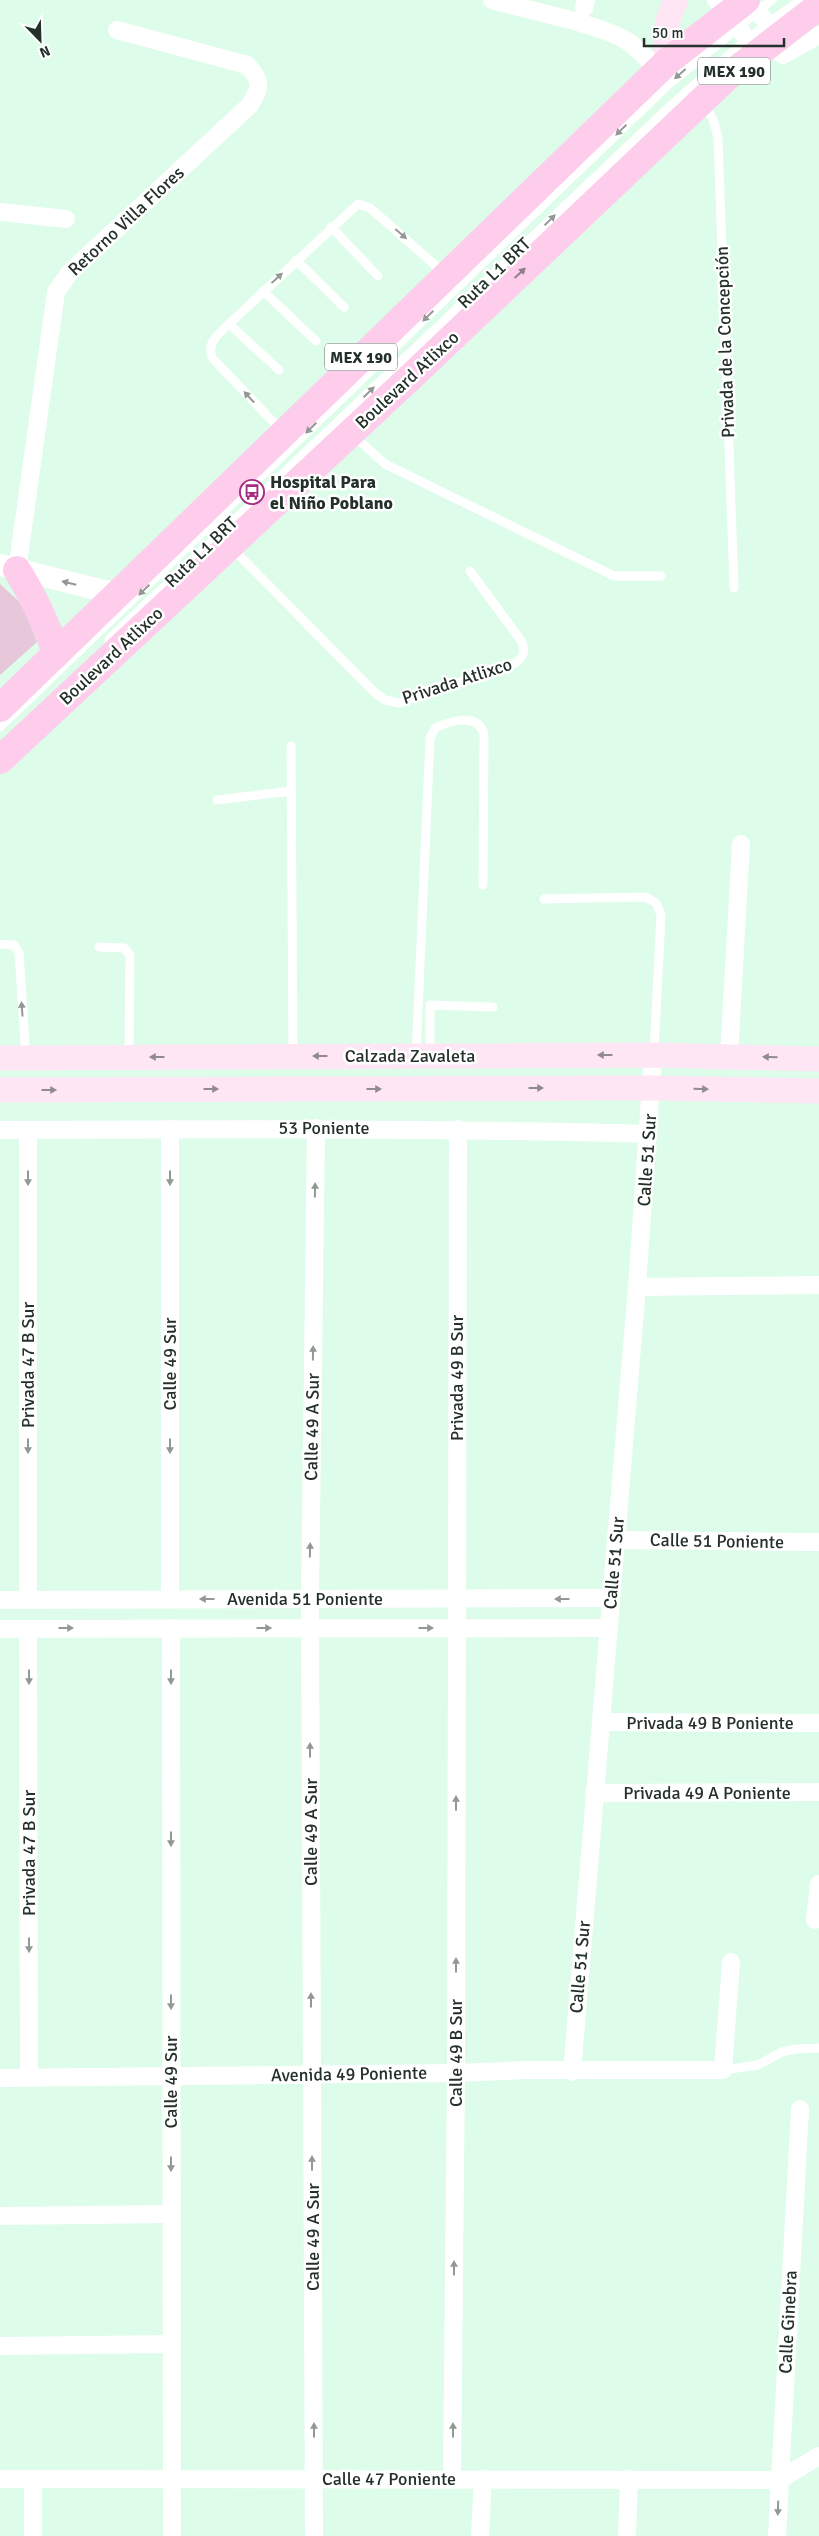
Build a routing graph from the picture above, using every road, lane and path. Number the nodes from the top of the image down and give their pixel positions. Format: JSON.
{"nodes":[{"id":1,"x":492,"y":0,"type":"edge"},
{"id":2,"x":676,"y":0,"type":"edge"},
{"id":3,"x":772,"y":0,"type":"edge"},
{"id":4,"x":801,"y":0,"type":"edge"},
{"id":5,"x":819,"y":6,"type":"edge"},
{"id":6,"x":746,"y":18,"type":"edge"},
{"id":7,"x":117,"y":30,"type":"dead end"},
{"id":8,"x":819,"y":35,"type":"edge"},
{"id":9,"x":664,"y":67,"type":"junction"},
{"id":10,"x":702,"y":100,"type":"junction"},
{"id":11,"x":0,"y":212,"type":"edge"},
{"id":12,"x":66,"y":219,"type":"dead end"},
{"id":13,"x":331,"y":227,"type":"junction"},
{"id":14,"x":296,"y":260,"type":"junction"},
{"id":15,"x":446,"y":274,"type":"junction"},
{"id":16,"x":378,"y":276,"type":"dead end"},
{"id":17,"x":263,"y":291,"type":"junction"},
{"id":18,"x":344,"y":307,"type":"dead end"},
{"id":19,"x":229,"y":324,"type":"junction"},
{"id":20,"x":316,"y":341,"type":"dead end"},
{"id":21,"x":279,"y":370,"type":"dead end"},
{"id":22,"x":283,"y":432,"type":"junction"},
{"id":23,"x":350,"y":432,"type":"junction"},
{"id":24,"x":229,"y":546,"type":"junction"},
{"id":25,"x":9,"y":568,"type":"edge"},
{"id":26,"x":470,"y":571,"type":"dead end"},
{"id":27,"x":660,"y":576,"type":"dead end"},
{"id":28,"x":734,"y":588,"type":"dead end"},
{"id":29,"x":116,"y":594,"type":"junction"},
{"id":30,"x":102,"y":646,"type":"dead end"},
{"id":31,"x":56,"y":654,"type":"junction"},
{"id":32,"x":90,"y":676,"type":"junction"},
{"id":33,"x":15,"y":704,"type":"edge"},
{"id":34,"x":0,"y":727,"type":"edge"},
{"id":35,"x":292,"y":746,"type":"dead end"},
{"id":36,"x":0,"y":760,"type":"edge"},
{"id":37,"x":0,"y":777,"type":"edge"},
{"id":38,"x":292,"y":791,"type":"junction"},
{"id":39,"x":217,"y":800,"type":"dead end"},
{"id":40,"x":741,"y":844,"type":"dead end"},
{"id":41,"x":483,"y":885,"type":"dead end"},
{"id":42,"x":544,"y":900,"type":"dead end"},
{"id":43,"x":0,"y":944,"type":"edge"},
{"id":44,"x":99,"y":947,"type":"dead end"},
{"id":45,"x":417,"y":1005,"type":"junction"},
{"id":46,"x":430,"y":1005,"type":"junction"},
{"id":47,"x":493,"y":1007,"type":"dead end"},
{"id":48,"x":654,"y":1055,"type":"junction"},
{"id":49,"x":293,"y":1056,"type":"junction"},
{"id":50,"x":423,"y":1056,"type":"junction"},
{"id":51,"x":729,"y":1056,"type":"junction"},
{"id":52,"x":129,"y":1057,"type":"junction"},
{"id":53,"x":0,"y":1058,"type":"edge"},
{"id":54,"x":26,"y":1058,"type":"junction"},
{"id":55,"x":819,"y":1059,"type":"edge"},
{"id":56,"x":653,"y":1088,"type":"junction"},
{"id":57,"x":0,"y":1090,"type":"edge"},
{"id":58,"x":819,"y":1091,"type":"edge"},
{"id":59,"x":316,"y":1128,"type":"junction"},
{"id":60,"x":170,"y":1129,"type":"junction"},
{"id":61,"x":458,"y":1129,"type":"junction"},
{"id":62,"x":0,"y":1130,"type":"edge"},
{"id":63,"x":28,"y":1130,"type":"junction"},
{"id":64,"x":648,"y":1134,"type":"junction"},
{"id":65,"x":819,"y":1285,"type":"edge"},
{"id":66,"x":637,"y":1287,"type":"junction"},
{"id":67,"x":616,"y":1540,"type":"junction"},
{"id":68,"x":819,"y":1542,"type":"edge"},
{"id":69,"x":611,"y":1598,"type":"junction"},
{"id":70,"x":170,"y":1599,"type":"junction"},
{"id":71,"x":310,"y":1599,"type":"junction"},
{"id":72,"x":456,"y":1599,"type":"junction"},
{"id":73,"x":0,"y":1600,"type":"edge"},
{"id":74,"x":28,"y":1600,"type":"junction"},
{"id":75,"x":28,"y":1628,"type":"junction"},
{"id":76,"x":171,"y":1628,"type":"junction"},
{"id":77,"x":310,"y":1628,"type":"junction"},
{"id":78,"x":456,"y":1628,"type":"junction"},
{"id":79,"x":608,"y":1628,"type":"junction"},
{"id":80,"x":0,"y":1629,"type":"edge"},
{"id":81,"x":600,"y":1722,"type":"junction"},
{"id":82,"x":819,"y":1723,"type":"edge"},
{"id":83,"x":819,"y":1792,"type":"edge"},
{"id":84,"x":594,"y":1793,"type":"junction"},
{"id":85,"x":819,"y":1884,"type":"edge"},
{"id":86,"x":815,"y":1920,"type":"dead end"},
{"id":87,"x":731,"y":1962,"type":"dead end"},
{"id":88,"x":819,"y":2048,"type":"edge"},
{"id":89,"x":723,"y":2070,"type":"junction"},
{"id":90,"x":572,"y":2072,"type":"junction"},
{"id":91,"x":456,"y":2073,"type":"junction"},
{"id":92,"x":312,"y":2074,"type":"junction"},
{"id":93,"x":171,"y":2076,"type":"junction"},
{"id":94,"x":29,"y":2077,"type":"junction"},
{"id":95,"x":0,"y":2078,"type":"edge"},
{"id":96,"x":800,"y":2109,"type":"dead end"},
{"id":97,"x":172,"y":2214,"type":"junction"},
{"id":98,"x":0,"y":2216,"type":"edge"},
{"id":99,"x":171,"y":2344,"type":"junction"},
{"id":100,"x":0,"y":2346,"type":"edge"},
{"id":101,"x":819,"y":2456,"type":"edge"},
{"id":102,"x":0,"y":2479,"type":"edge"},
{"id":103,"x":33,"y":2479,"type":"junction"},
{"id":104,"x":172,"y":2479,"type":"junction"},
{"id":105,"x":314,"y":2479,"type":"junction"},
{"id":106,"x":452,"y":2479,"type":"junction"},
{"id":107,"x":482,"y":2479,"type":"junction"},
{"id":108,"x":629,"y":2479,"type":"junction"},
{"id":109,"x":779,"y":2480,"type":"junction"},
{"id":110,"x":33,"y":2536,"type":"edge"},
{"id":111,"x":172,"y":2536,"type":"edge"},
{"id":112,"x":314,"y":2536,"type":"edge"},
{"id":113,"x":480,"y":2536,"type":"edge"},
{"id":114,"x":627,"y":2536,"type":"edge"},
{"id":115,"x":777,"y":2536,"type":"edge"}],
"edges":[{"from":1,"to":9,"type":"street"},
{"from":2,"to":9,"type":"main road"},
{"from":3,"to":6,"type":"lane","name":"Ruta L1 BRT"},
{"from":4,"to":6,"type":"lane","name":"Ruta L1 BRT"},
{"from":5,"to":6,"type":"main road","name":"Boulevard Atlixco","number":"MEX 190"},
{"from":6,"to":8,"type":"street"},
{"from":6,"to":9,"type":"main road","name":"Boulevard Atlixco","number":"MEX 190"},
{"from":6,"to":10,"type":"main road","name":"Boulevard Atlixco","number":"MEX 190"},
{"from":30,"to":6,"type":"lane","name":"Ruta L1 BRT","one_way":true},
{"from":6,"to":33,"type":"lane","name":"Ruta L1 BRT","one_way":true},
{"from":7,"to":25,"type":"street","name":"Retorno Villa Flores"},
{"from":9,"to":15,"type":"main road","name":"Boulevard Atlixco","number":"MEX 190"},
{"from":23,"to":10,"type":"main road","name":"Boulevard Atlixco","number":"MEX 190","one_way":true},
{"from":10,"to":28,"type":"lane","name":"Privada de la Concepción"},
{"from":11,"to":12,"type":"street"},
{"from":13,"to":14,"type":"lane"},
{"from":13,"to":15,"type":"lane","one_way":true},
{"from":13,"to":16,"type":"lane"},
{"from":17,"to":14,"type":"lane","one_way":true},
{"from":14,"to":18,"type":"lane"},
{"from":15,"to":22,"type":"main road","name":"Boulevard Atlixco","number":"MEX 190"},
{"from":17,"to":19,"type":"lane"},
{"from":17,"to":20,"type":"lane"},
{"from":19,"to":21,"type":"lane"},
{"from":22,"to":19,"type":"lane","one_way":true},
{"from":22,"to":29,"type":"main road","name":"Boulevard Atlixco","number":"MEX 190"},
{"from":23,"to":24,"type":"main road","name":"Boulevard Atlixco","number":"MEX 190"},
{"from":23,"to":27,"type":"lane"},
{"from":24,"to":26,"type":"lane","name":"Privada Atlixco"},
{"from":24,"to":32,"type":"main road","name":"Boulevard Atlixco","number":"MEX 190"},
{"from":29,"to":25,"type":"street","one_way":true},
{"from":25,"to":31,"type":"main road"},
{"from":29,"to":31,"type":"main road","name":"Boulevard Atlixco","number":"MEX 190"},
{"from":31,"to":33,"type":"main road","name":"Boulevard Atlixco","number":"MEX 190"},
{"from":32,"to":33,"type":"main road","name":"Boulevard Atlixco","number":"MEX 190"},
{"from":32,"to":37,"type":"main road"},
{"from":33,"to":34,"type":"lane","name":"Ruta L1 BRT"},
{"from":33,"to":36,"type":"main road","name":"Boulevard Atlixco","number":"MEX 190"},
{"from":35,"to":38,"type":"lane"},
{"from":38,"to":39,"type":"lane"},
{"from":38,"to":49,"type":"lane"},
{"from":40,"to":51,"type":"street"},
{"from":41,"to":45,"type":"lane"},
{"from":42,"to":48,"type":"lane"},
{"from":54,"to":43,"type":"lane","one_way":true},
{"from":44,"to":52,"type":"lane"},
{"from":45,"to":46,"type":"lane"},
{"from":45,"to":50,"type":"lane"},
{"from":46,"to":47,"type":"lane"},
{"from":46,"to":50,"type":"lane"},
{"from":48,"to":50,"type":"main road","name":"Calzada Zavaleta","one_way":true},
{"from":48,"to":51,"type":"main road","name":"Calzada Zavaleta"},
{"from":48,"to":56,"type":"street","name":"Calle 51 Sur"},
{"from":50,"to":49,"type":"main road","name":"Calzada Zavaleta","one_way":true},
{"from":49,"to":52,"type":"main road","name":"Calzada Zavaleta","one_way":true},
{"from":55,"to":51,"type":"main road","name":"Calzada Zavaleta","one_way":true},
{"from":52,"to":54,"type":"main road","name":"Calzada Zavaleta"},
{"from":53,"to":54,"type":"main road","name":"Calzada Zavaleta"},
{"from":57,"to":56,"type":"main road","name":"Calzada Zavaleta","one_way":true},
{"from":56,"to":58,"type":"main road","name":"Calzada Zavaleta","one_way":true},
{"from":56,"to":64,"type":"street","name":"Calle 51 Sur"},
{"from":59,"to":60,"type":"street","name":"53 Poniente"},
{"from":59,"to":61,"type":"street","name":"53 Poniente"},
{"from":71,"to":59,"type":"street","name":"Calle 49 A Sur","one_way":true},
{"from":60,"to":63,"type":"street","name":"53 Poniente"},
{"from":60,"to":70,"type":"street","name":"Calle 49 Sur","one_way":true},
{"from":61,"to":64,"type":"street","name":"53 Poniente"},
{"from":61,"to":72,"type":"street","name":"Privada 49 B Sur"},
{"from":62,"to":63,"type":"street","name":"53 Poniente"},
{"from":63,"to":74,"type":"street","name":"Privada 47 B Sur","one_way":true},
{"from":64,"to":66,"type":"street","name":"Calle 51 Sur"},
{"from":65,"to":66,"type":"street"},
{"from":66,"to":67,"type":"street","name":"Calle 51 Sur"},
{"from":67,"to":68,"type":"street","name":"Calle 51 Poniente"},
{"from":67,"to":69,"type":"street","name":"Calle 51 Sur"},
{"from":69,"to":72,"type":"street","name":"Avenida 51 Poniente","one_way":true},
{"from":69,"to":79,"type":"street","name":"Calle 51 Sur"},
{"from":71,"to":70,"type":"street","name":"Avenida 51 Poniente","one_way":true},
{"from":70,"to":74,"type":"street","name":"Avenida 51 Poniente"},
{"from":71,"to":72,"type":"street","name":"Avenida 51 Poniente"},
{"from":71,"to":77,"type":"street","name":"Calle 49 A Sur"},
{"from":72,"to":78,"type":"street","name":"Privada 49 B Sur"},
{"from":73,"to":74,"type":"street","name":"Avenida 51 Poniente"},
{"from":75,"to":76,"type":"street","name":"Avenida 51 Poniente","one_way":true},
{"from":75,"to":80,"type":"street","name":"Avenida 51 Poniente"},
{"from":75,"to":94,"type":"street","name":"Privada 47 B Sur","one_way":true},
{"from":76,"to":77,"type":"street","name":"Avenida 51 Poniente","one_way":true},
{"from":76,"to":93,"type":"street","name":"Calle 49 Sur","one_way":true},
{"from":77,"to":78,"type":"street","name":"Avenida 51 Poniente","one_way":true},
{"from":92,"to":77,"type":"street","name":"Calle 49 A Sur","one_way":true},
{"from":78,"to":79,"type":"street","name":"Avenida 51 Poniente"},
{"from":91,"to":78,"type":"street","name":"Calle 49 B Sur","one_way":true},
{"from":79,"to":81,"type":"street","name":"Calle 51 Sur"},
{"from":81,"to":82,"type":"street","name":"Privada 49 B Poniente"},
{"from":81,"to":84,"type":"street","name":"Calle 51 Sur"},
{"from":83,"to":84,"type":"street","name":"Privada 49 A Poniente"},
{"from":84,"to":90,"type":"street","name":"Calle 51 Sur"},
{"from":85,"to":86,"type":"street"},
{"from":87,"to":89,"type":"street"},
{"from":88,"to":89,"type":"lane","name":"Avenida 49 Poniente"},
{"from":89,"to":90,"type":"street","name":"Avenida 49 Poniente"},
{"from":90,"to":91,"type":"street","name":"Avenida 49 Poniente"},
{"from":91,"to":92,"type":"street","name":"Avenida 49 Poniente"},
{"from":106,"to":91,"type":"street","name":"Calle 49 B Sur","one_way":true},
{"from":92,"to":93,"type":"street","name":"Avenida 49 Poniente"},
{"from":105,"to":92,"type":"street","name":"Calle 49 A Sur","one_way":true},
{"from":93,"to":94,"type":"street","name":"Avenida 49 Poniente"},
{"from":93,"to":97,"type":"street","name":"Calle 49 Sur","one_way":true},
{"from":94,"to":95,"type":"street","name":"Avenida 49 Poniente"},
{"from":96,"to":109,"type":"street","name":"Calle Ginebra"},
{"from":97,"to":98,"type":"street"},
{"from":97,"to":99,"type":"street","name":"Calle 49 Sur"},
{"from":99,"to":100,"type":"street"},
{"from":99,"to":104,"type":"street","name":"Calle 49 Sur"},
{"from":101,"to":109,"type":"street"},
{"from":102,"to":103,"type":"street","name":"Calle 47 Poniente"},
{"from":103,"to":104,"type":"street","name":"Calle 47 Poniente"},
{"from":103,"to":110,"type":"street"},
{"from":104,"to":105,"type":"street","name":"Calle 47 Poniente"},
{"from":104,"to":111,"type":"street","name":"Calle 49 Sur"},
{"from":105,"to":106,"type":"street","name":"Calle 47 Poniente"},
{"from":105,"to":112,"type":"street","name":"Calle 49 A Sur"},
{"from":106,"to":107,"type":"street","name":"Calle 47 Poniente"},
{"from":107,"to":108,"type":"street","name":"Calle 47 Poniente"},
{"from":107,"to":113,"type":"street"},
{"from":108,"to":109,"type":"street","name":"Calle 47 Poniente"},
{"from":108,"to":114,"type":"street"},
{"from":109,"to":115,"type":"street","name":"Calle Ginebra","one_way":true}]}
